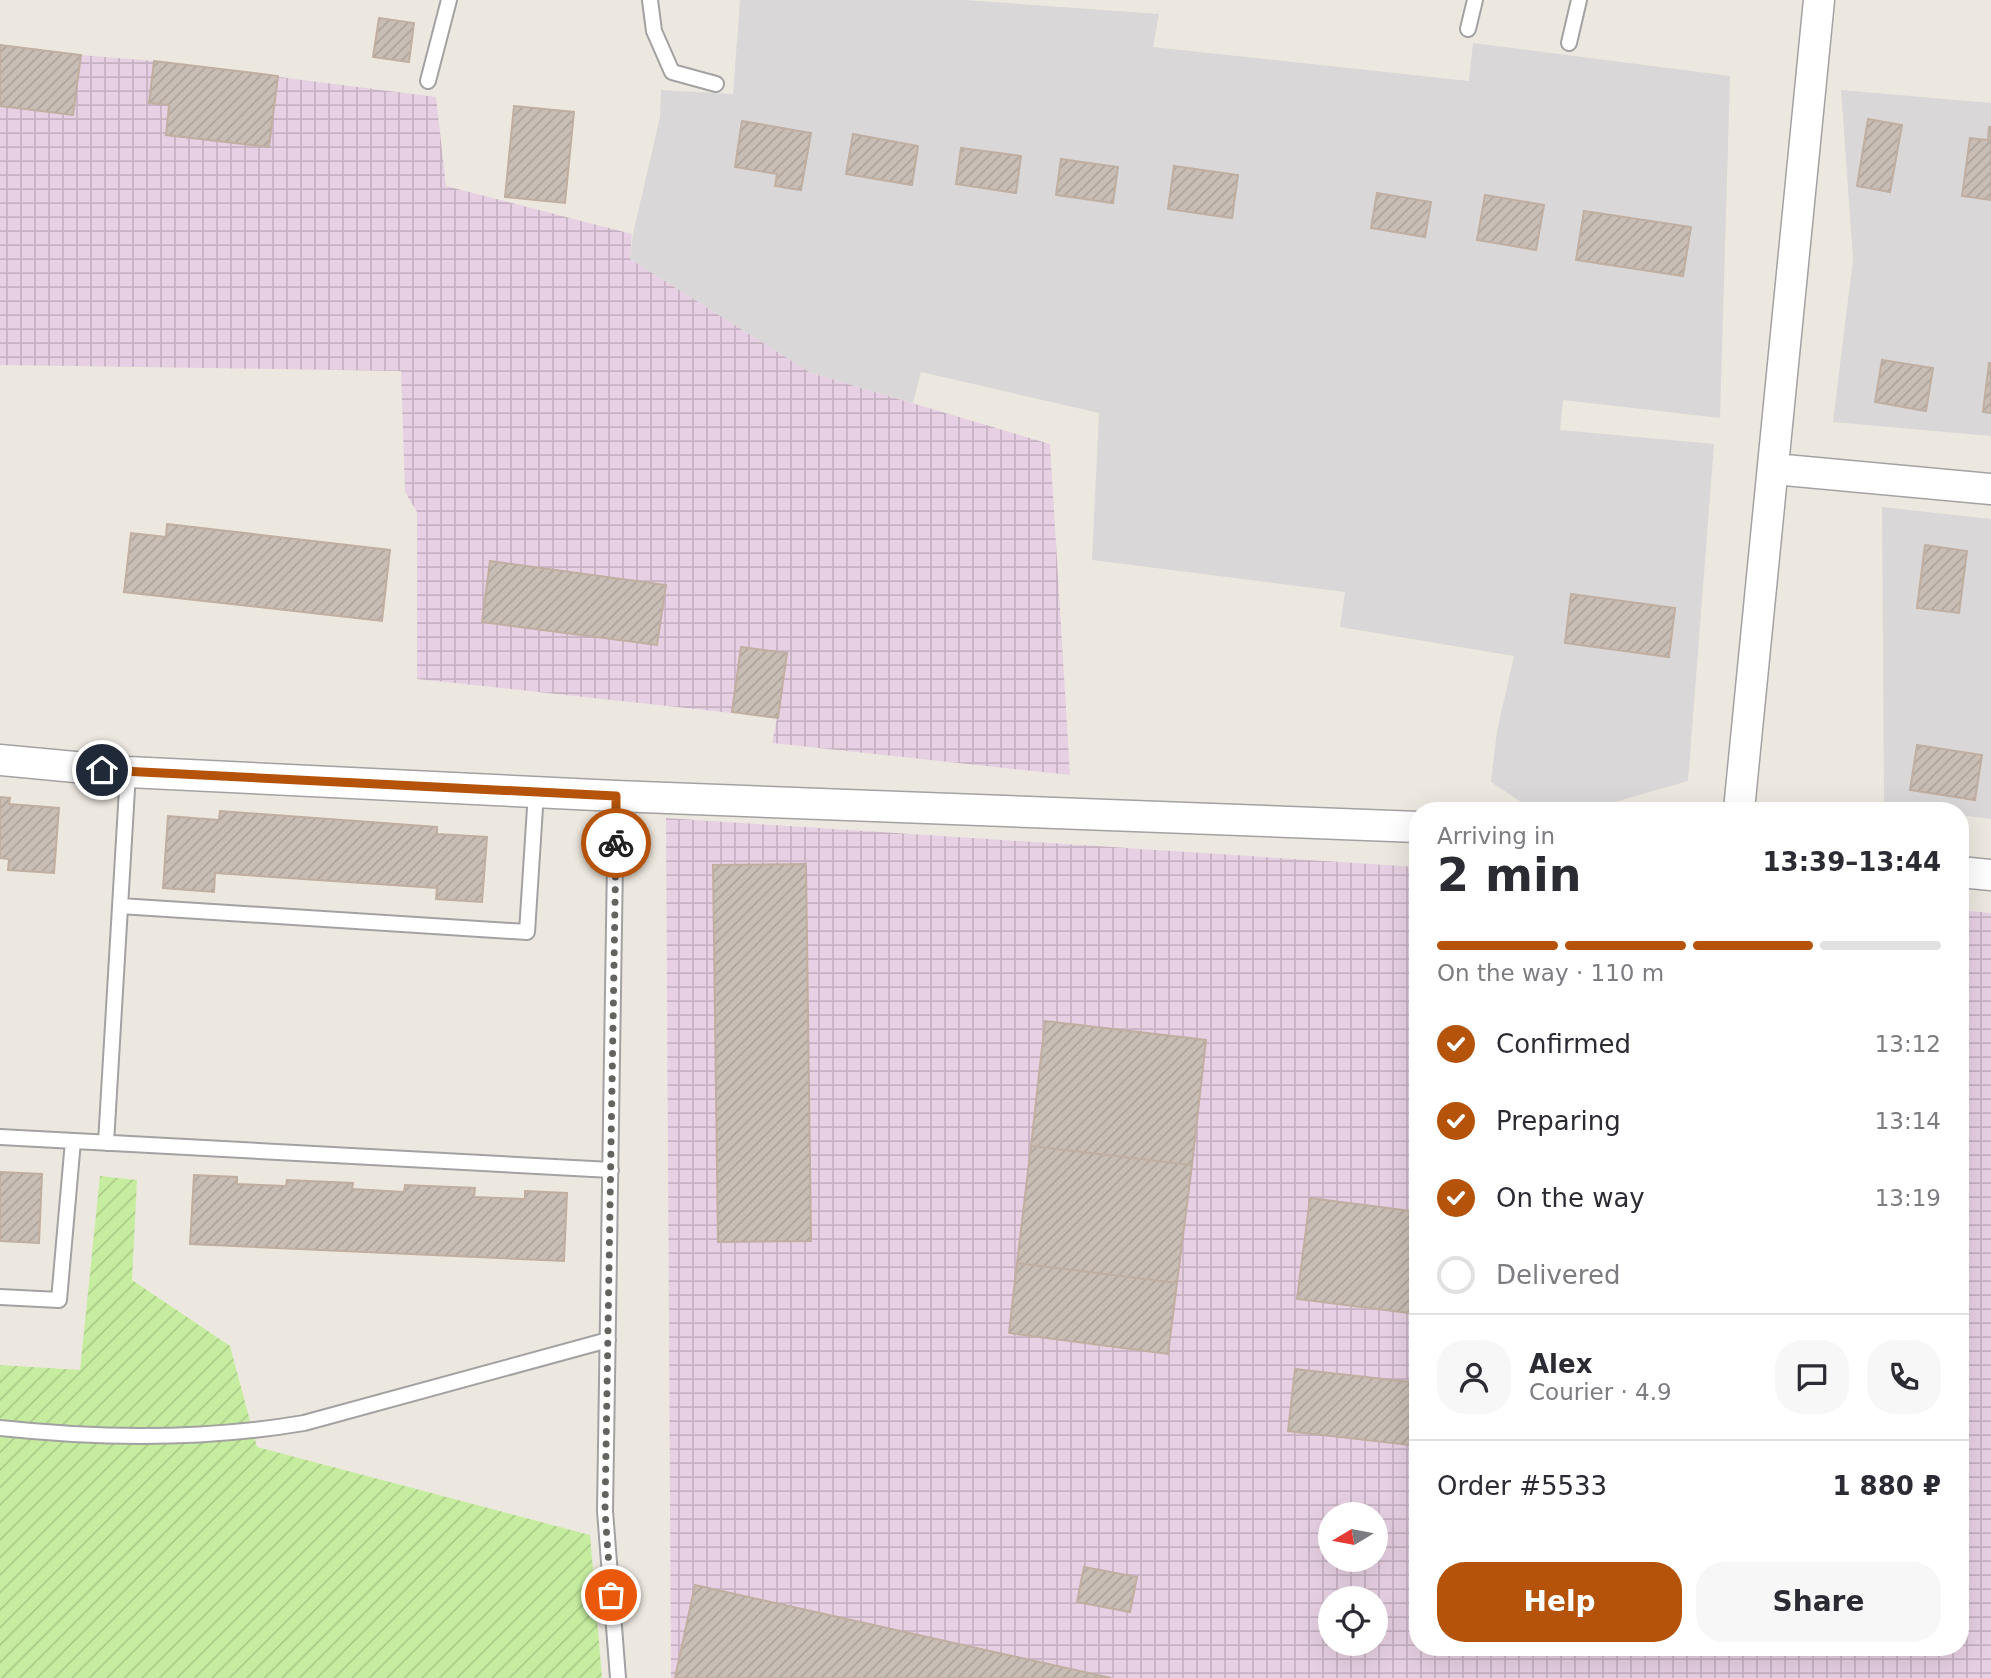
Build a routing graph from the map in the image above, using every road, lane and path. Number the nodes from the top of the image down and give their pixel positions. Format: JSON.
{"nodes":[{"id":1,"x":449,"y":0,"type":"edge"},
{"id":2,"x":650,"y":0,"type":"edge"},
{"id":3,"x":1475,"y":0,"type":"edge"},
{"id":4,"x":1579,"y":0,"type":"edge"},
{"id":5,"x":1819,"y":0,"type":"edge"},
{"id":6,"x":1468,"y":29,"type":"dead end"},
{"id":7,"x":1569,"y":43,"type":"dead end"},
{"id":8,"x":428,"y":81,"type":"dead end"},
{"id":9,"x":716,"y":84,"type":"dead end"},
{"id":10,"x":1774,"y":469,"type":"junction"},
{"id":11,"x":1991,"y":489,"type":"edge"},
{"id":12,"x":0,"y":760,"type":"edge"},
{"id":13,"x":128,"y":772,"type":"junction"},
{"id":14,"x":536,"y":792,"type":"junction"},
{"id":15,"x":616,"y":796,"type":"junction"},
{"id":16,"x":1740,"y":802,"type":"edge"},
{"id":17,"x":1409,"y":827,"type":"edge"},
{"id":18,"x":1969,"y":873,"type":"edge"},
{"id":19,"x":1991,"y":875,"type":"edge"},
{"id":20,"x":120,"y":906,"type":"junction"},
{"id":21,"x":0,"y":1138,"type":"edge"},
{"id":22,"x":73,"y":1141,"type":"junction"},
{"id":23,"x":106,"y":1143,"type":"junction"},
{"id":24,"x":611,"y":1170,"type":"junction"},
{"id":25,"x":0,"y":1297,"type":"edge"},
{"id":26,"x":608,"y":1340,"type":"junction"},
{"id":27,"x":0,"y":1428,"type":"edge"},
{"id":28,"x":618,"y":1678,"type":"edge"}],
"edges":[{"from":1,"to":8,"type":"lane"},
{"from":2,"to":9,"type":"lane"},
{"from":3,"to":6,"type":"lane"},
{"from":4,"to":7,"type":"lane"},
{"from":5,"to":10,"type":"street"},
{"from":10,"to":11,"type":"street"},
{"from":10,"to":16,"type":"street"},
{"from":12,"to":13,"type":"street"},
{"from":13,"to":14,"type":"street"},
{"from":13,"to":20,"type":"lane"},
{"from":14,"to":15,"type":"street"},
{"from":14,"to":20,"type":"lane"},
{"from":15,"to":17,"type":"street"},
{"from":15,"to":24,"type":"lane"},
{"from":18,"to":19,"type":"street"},
{"from":20,"to":23,"type":"lane"},
{"from":21,"to":22,"type":"lane"},
{"from":22,"to":23,"type":"lane"},
{"from":22,"to":25,"type":"lane"},
{"from":23,"to":24,"type":"lane"},
{"from":24,"to":26,"type":"lane"},
{"from":26,"to":27,"type":"lane"},
{"from":26,"to":28,"type":"lane"}]}
